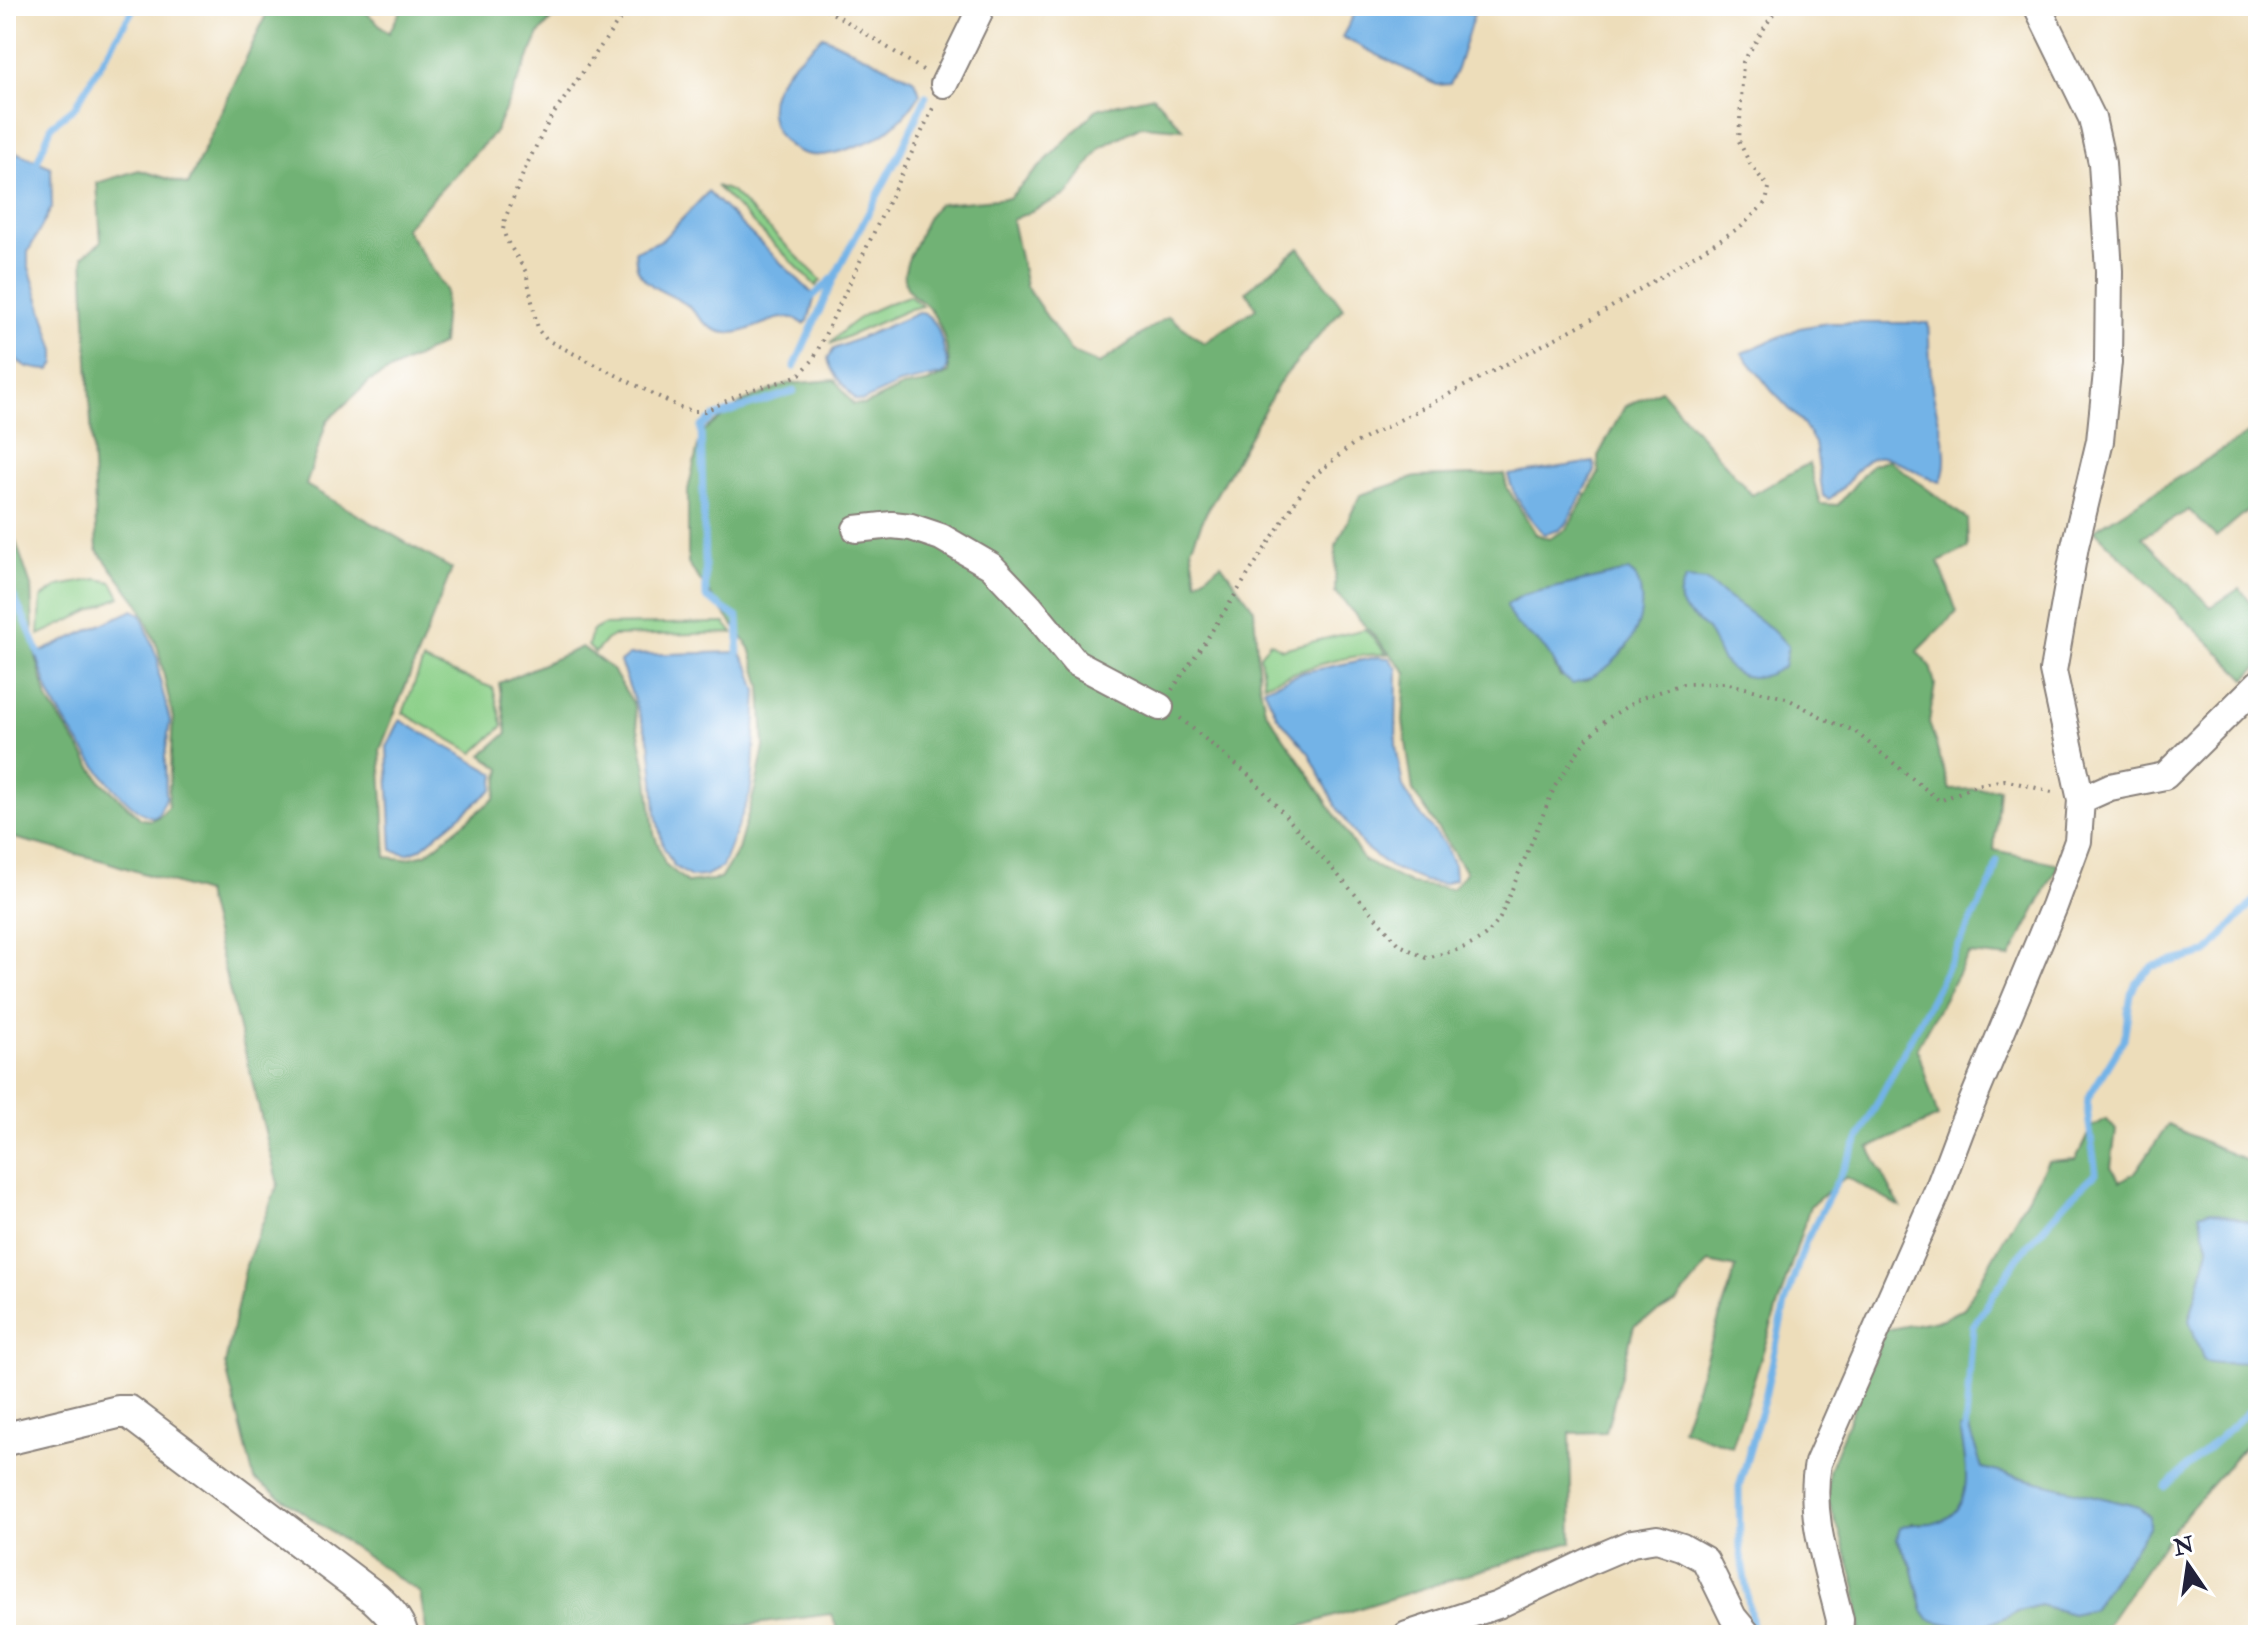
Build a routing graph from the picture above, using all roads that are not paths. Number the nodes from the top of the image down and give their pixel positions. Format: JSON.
{"nodes":[{"id":1,"x":982,"y":6,"type":"edge"},
{"id":2,"x":2037,"y":6,"type":"edge"},
{"id":3,"x":944,"y":84,"type":"road end"},
{"id":4,"x":856,"y":529,"type":"dead end"},
{"id":5,"x":2258,"y":684,"type":"edge"},
{"id":6,"x":1160,"y":707,"type":"road end"},
{"id":7,"x":2081,"y":800,"type":"junction"},
{"id":8,"x":6,"y":1439,"type":"edge"},
{"id":9,"x":402,"y":1635,"type":"edge"},
{"id":10,"x":1407,"y":1635,"type":"edge"},
{"id":11,"x":1748,"y":1635,"type":"edge"},
{"id":12,"x":1839,"y":1635,"type":"edge"}],
"edges":[{"from":1,"to":3,"type":"street"},
{"from":2,"to":7,"type":"street"},
{"from":4,"to":6,"type":"street"},
{"from":5,"to":7,"type":"street"},
{"from":7,"to":12,"type":"street"},
{"from":8,"to":9,"type":"street"},
{"from":10,"to":11,"type":"street"}]}
